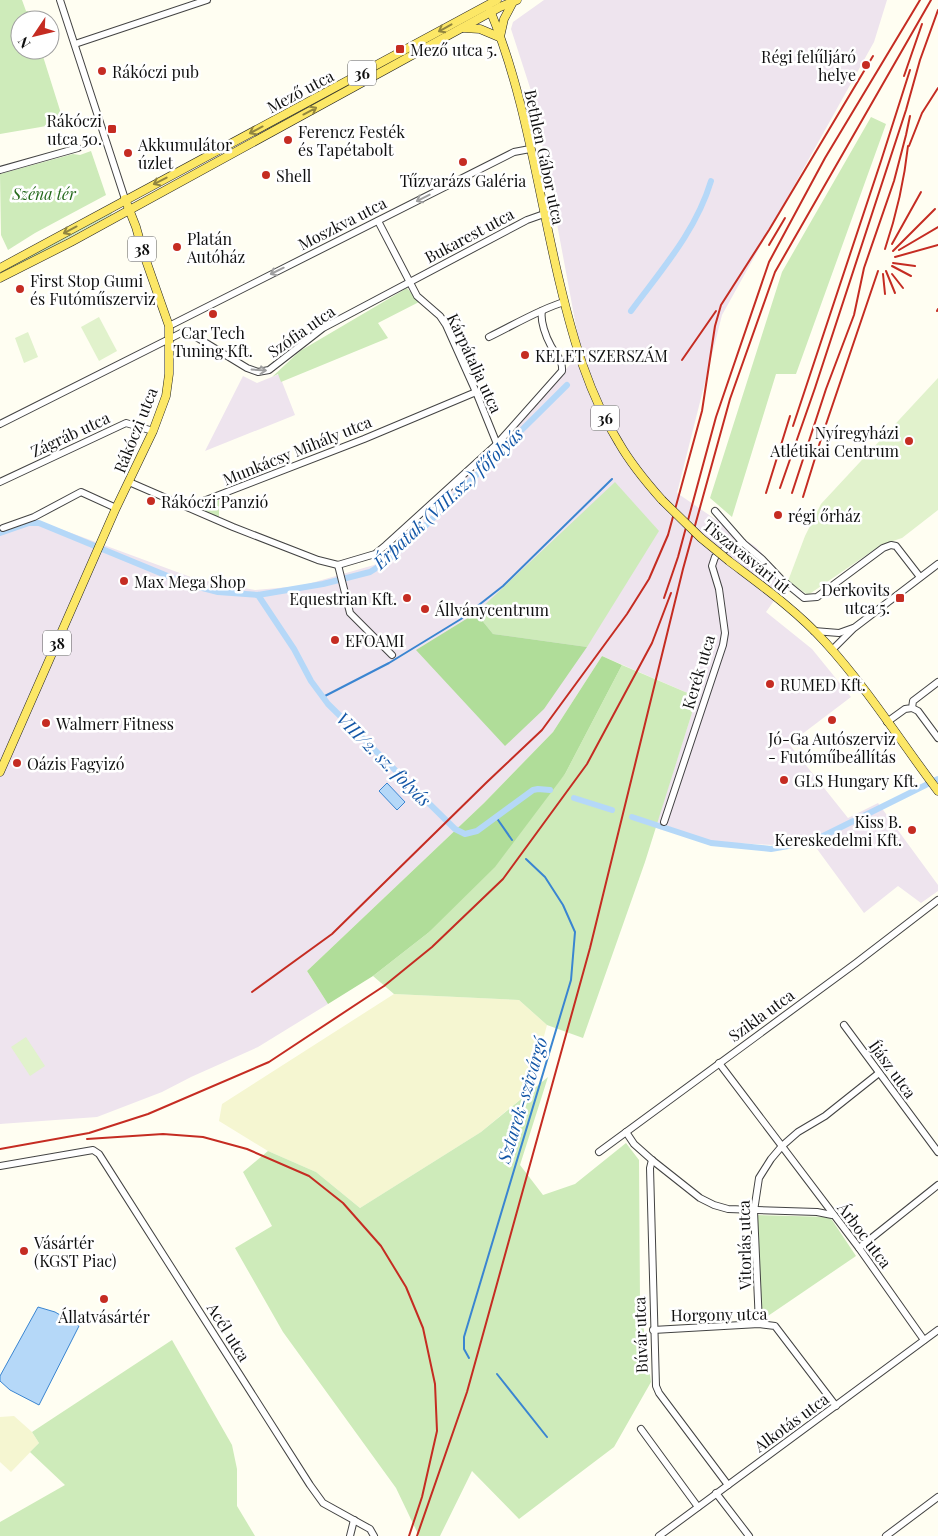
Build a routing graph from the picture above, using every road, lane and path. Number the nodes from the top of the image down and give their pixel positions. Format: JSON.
{"nodes":[{"id":1,"x":60,"y":0,"type":"edge"},
{"id":2,"x":207,"y":0,"type":"edge"},
{"id":3,"x":496,"y":0,"type":"edge"},
{"id":4,"x":515,"y":1,"type":"edge"},
{"id":5,"x":488,"y":6,"type":"edge"},
{"id":6,"x":462,"y":28,"type":"junction"},
{"id":7,"x":499,"y":37,"type":"junction"},
{"id":8,"x":75,"y":44,"type":"junction"},
{"id":9,"x":78,"y":148,"type":"dead end"},
{"id":10,"x":530,"y":149,"type":"junction"},
{"id":11,"x":0,"y":170,"type":"edge"},
{"id":12,"x":125,"y":199,"type":"junction"},
{"id":13,"x":130,"y":209,"type":"junction"},
{"id":14,"x":544,"y":214,"type":"junction"},
{"id":15,"x":378,"y":221,"type":"junction"},
{"id":16,"x":0,"y":268,"type":"edge"},
{"id":17,"x":0,"y":278,"type":"edge"},
{"id":18,"x":409,"y":282,"type":"junction"},
{"id":19,"x":564,"y":302,"type":"junction"},
{"id":20,"x":542,"y":311,"type":"junction"},
{"id":21,"x":180,"y":321,"type":"junction"},
{"id":22,"x":570,"y":323,"type":"joint"},
{"id":23,"x":169,"y":326,"type":"junction"},
{"id":24,"x":183,"y":332,"type":"junction"},
{"id":25,"x":489,"y":337,"type":"dead end"},
{"id":26,"x":169,"y":338,"type":"junction"},
{"id":27,"x":476,"y":392,"type":"junction"},
{"id":28,"x":0,"y":424,"type":"edge"},
{"id":29,"x":153,"y":431,"type":"junction"},
{"id":30,"x":497,"y":444,"type":"junction"},
{"id":31,"x":0,"y":482,"type":"edge"},
{"id":32,"x":129,"y":482,"type":"junction"},
{"id":33,"x":188,"y":507,"type":"junction"},
{"id":34,"x":116,"y":508,"type":"junction"},
{"id":35,"x":715,"y":511,"type":"dead end"},
{"id":36,"x":3,"y":528,"type":"dead end"},
{"id":37,"x":743,"y":543,"type":"junction"},
{"id":38,"x":938,"y":564,"type":"edge"},
{"id":39,"x":338,"y":565,"type":"junction"},
{"id":40,"x":920,"y":577,"type":"junction"},
{"id":41,"x":854,"y":628,"type":"junction"},
{"id":42,"x":814,"y":630,"type":"junction"},
{"id":43,"x":832,"y":650,"type":"junction"},
{"id":44,"x":392,"y":655,"type":"dead end"},
{"id":45,"x":938,"y":682,"type":"edge"},
{"id":46,"x":912,"y":708,"type":"junction"},
{"id":47,"x":887,"y":722,"type":"junction"},
{"id":48,"x":938,"y":738,"type":"edge"},
{"id":49,"x":0,"y":772,"type":"edge"},
{"id":50,"x":934,"y":785,"type":"edge"},
{"id":51,"x":664,"y":822,"type":"dead end"},
{"id":52,"x":938,"y":900,"type":"edge"},
{"id":53,"x":844,"y":1025,"type":"dead end"},
{"id":54,"x":719,"y":1063,"type":"junction"},
{"id":55,"x":879,"y":1073,"type":"junction"},
{"id":56,"x":626,"y":1132,"type":"junction"},
{"id":57,"x":782,"y":1146,"type":"junction"},
{"id":58,"x":598,"y":1152,"type":"dead end"},
{"id":59,"x":938,"y":1152,"type":"edge"},
{"id":60,"x":652,"y":1160,"type":"junction"},
{"id":61,"x":0,"y":1166,"type":"edge"},
{"id":62,"x":938,"y":1185,"type":"edge"},
{"id":63,"x":754,"y":1211,"type":"junction"},
{"id":64,"x":832,"y":1215,"type":"junction"},
{"id":65,"x":859,"y":1248,"type":"junction"},
{"id":66,"x":759,"y":1324,"type":"junction"},
{"id":67,"x":653,"y":1330,"type":"junction"},
{"id":68,"x":938,"y":1330,"type":"edge"},
{"id":69,"x":924,"y":1340,"type":"junction"},
{"id":70,"x":836,"y":1406,"type":"junction"},
{"id":71,"x":641,"y":1429,"type":"dead end"},
{"id":72,"x":728,"y":1485,"type":"junction"},
{"id":73,"x":716,"y":1494,"type":"junction"},
{"id":74,"x":938,"y":1497,"type":"edge"},
{"id":75,"x":698,"y":1507,"type":"junction"},
{"id":76,"x":354,"y":1520,"type":"junction"},
{"id":77,"x":350,"y":1536,"type":"edge"},
{"id":78,"x":374,"y":1536,"type":"edge"},
{"id":79,"x":660,"y":1536,"type":"edge"},
{"id":80,"x":749,"y":1536,"type":"edge"},
{"id":81,"x":886,"y":1536,"type":"edge"}],
"edges":[{"from":1,"to":8,"type":"street","name":"Rákóczi utca"},
{"from":2,"to":8,"type":"street"},
{"from":3,"to":5,"type":"main road"},
{"from":4,"to":5,"type":"main road"},
{"from":4,"to":7,"type":"main road"},
{"from":5,"to":6,"type":"main road","name":"Mező utca","number":"36"},
{"from":5,"to":7,"type":"main road","name":"Bethlen Gábor utca","number":"36"},
{"from":5,"to":12,"type":"main road","name":"Mező utca","number":"36","one_way":true},
{"from":6,"to":7,"type":"main road"},
{"from":13,"to":6,"type":"main road","name":"Mező utca","number":"36","one_way":true},
{"from":7,"to":10,"type":"main road","name":"Bethlen Gábor utca","number":"36"},
{"from":8,"to":12,"type":"street","name":"Rákóczi utca"},
{"from":9,"to":11,"type":"street"},
{"from":10,"to":14,"type":"main road","name":"Bethlen Gábor utca","number":"36"},
{"from":10,"to":15,"type":"street","name":"Moszkva utca","one_way":true},
{"from":12,"to":13,"type":"main road","name":"Rákóczi utca","number":"38"},
{"from":12,"to":16,"type":"main road","number":"36","one_way":true},
{"from":13,"to":17,"type":"main road","number":"36"},
{"from":13,"to":23,"type":"main road","name":"Rákóczi utca","number":"38"},
{"from":14,"to":18,"type":"street","name":"Bukarest utca"},
{"from":14,"to":19,"type":"main road","name":"Bethlen Gábor utca","number":"36"},
{"from":15,"to":18,"type":"street","name":"Kárpátalja utca"},
{"from":15,"to":21,"type":"street","name":"Moszkva utca","one_way":true},
{"from":24,"to":18,"type":"street","name":"Szófia utca","one_way":true},
{"from":18,"to":27,"type":"street","name":"Kárpátalja utca"},
{"from":19,"to":20,"type":"street"},
{"from":19,"to":22,"type":"main road","name":"Bethlen Gábor utca","number":"36"},
{"from":20,"to":25,"type":"street"},
{"from":20,"to":30,"type":"street"},
{"from":21,"to":23,"type":"street","name":"Moszkva utca"},
{"from":21,"to":24,"type":"street"},
{"from":22,"to":42,"type":"main road","name":"Tiszavasvári út","number":"36","bridge":true},
{"from":23,"to":26,"type":"main road","name":"Rákóczi utca","number":"38"},
{"from":24,"to":26,"type":"street"},
{"from":26,"to":28,"type":"street"},
{"from":26,"to":29,"type":"main road","name":"Rákóczi utca","number":"38"},
{"from":27,"to":30,"type":"street","name":"Kárpátalja utca"},
{"from":27,"to":33,"type":"street","name":"Munkácsy Mihály utca"},
{"from":29,"to":31,"type":"street","name":"Zágráb utca"},
{"from":29,"to":32,"type":"main road","name":"Rákóczi utca","number":"38"},
{"from":30,"to":39,"type":"street"},
{"from":32,"to":33,"type":"street"},
{"from":32,"to":34,"type":"main road","name":"Rákóczi utca","number":"38"},
{"from":33,"to":39,"type":"street"},
{"from":34,"to":36,"type":"street"},
{"from":34,"to":49,"type":"main road","name":"Rákóczi utca","number":"38"},
{"from":35,"to":37,"type":"street"},
{"from":37,"to":40,"type":"street"},
{"from":37,"to":51,"type":"street","name":"Kerék utca"},
{"from":38,"to":40,"type":"street"},
{"from":39,"to":44,"type":"street"},
{"from":40,"to":41,"type":"street"},
{"from":41,"to":42,"type":"street"},
{"from":41,"to":43,"type":"street"},
{"from":42,"to":43,"type":"main road","name":"Tiszavasvári út","number":"36"},
{"from":43,"to":47,"type":"main road","name":"Tiszavasvári út","number":"36"},
{"from":45,"to":46,"type":"street"},
{"from":46,"to":47,"type":"street"},
{"from":46,"to":48,"type":"street"},
{"from":47,"to":50,"type":"main road","name":"Tiszavasvári út","number":"36"},
{"from":52,"to":54,"type":"street","name":"Szikla utca"},
{"from":53,"to":55,"type":"street","name":"Íjász utca"},
{"from":54,"to":56,"type":"street","name":"Szikla utca"},
{"from":54,"to":57,"type":"street","name":"Árboc utca"},
{"from":55,"to":57,"type":"street","name":"Vitorlás utca"},
{"from":55,"to":59,"type":"street","name":"Íjász utca"},
{"from":56,"to":58,"type":"street","name":"Szikla utca"},
{"from":56,"to":60,"type":"street"},
{"from":57,"to":63,"type":"street","name":"Vitorlás utca"},
{"from":57,"to":64,"type":"street","name":"Árboc utca"},
{"from":60,"to":63,"type":"street"},
{"from":60,"to":67,"type":"street","name":"Búvár utca"},
{"from":61,"to":76,"type":"street","name":"Acél utca"},
{"from":62,"to":65,"type":"street"},
{"from":63,"to":64,"type":"street"},
{"from":63,"to":66,"type":"street","name":"Vitorlás utca"},
{"from":64,"to":65,"type":"street","name":"Árboc utca"},
{"from":65,"to":69,"type":"street","name":"Árboc utca"},
{"from":66,"to":67,"type":"street","name":"Horgony utca"},
{"from":66,"to":70,"type":"street","name":"Horgony utca"},
{"from":67,"to":72,"type":"street","name":"Búvár utca"},
{"from":68,"to":69,"type":"street","name":"Alkotás utca"},
{"from":69,"to":70,"type":"street","name":"Alkotás utca"},
{"from":70,"to":72,"type":"street","name":"Alkotás utca"},
{"from":71,"to":75,"type":"street"},
{"from":72,"to":73,"type":"street","name":"Alkotás utca"},
{"from":73,"to":75,"type":"street","name":"Alkotás utca"},
{"from":73,"to":80,"type":"street"},
{"from":74,"to":81,"type":"street"},
{"from":75,"to":79,"type":"street","name":"Alkotás utca"},
{"from":76,"to":77,"type":"street"},
{"from":76,"to":78,"type":"street","name":"Acél utca"}]}
